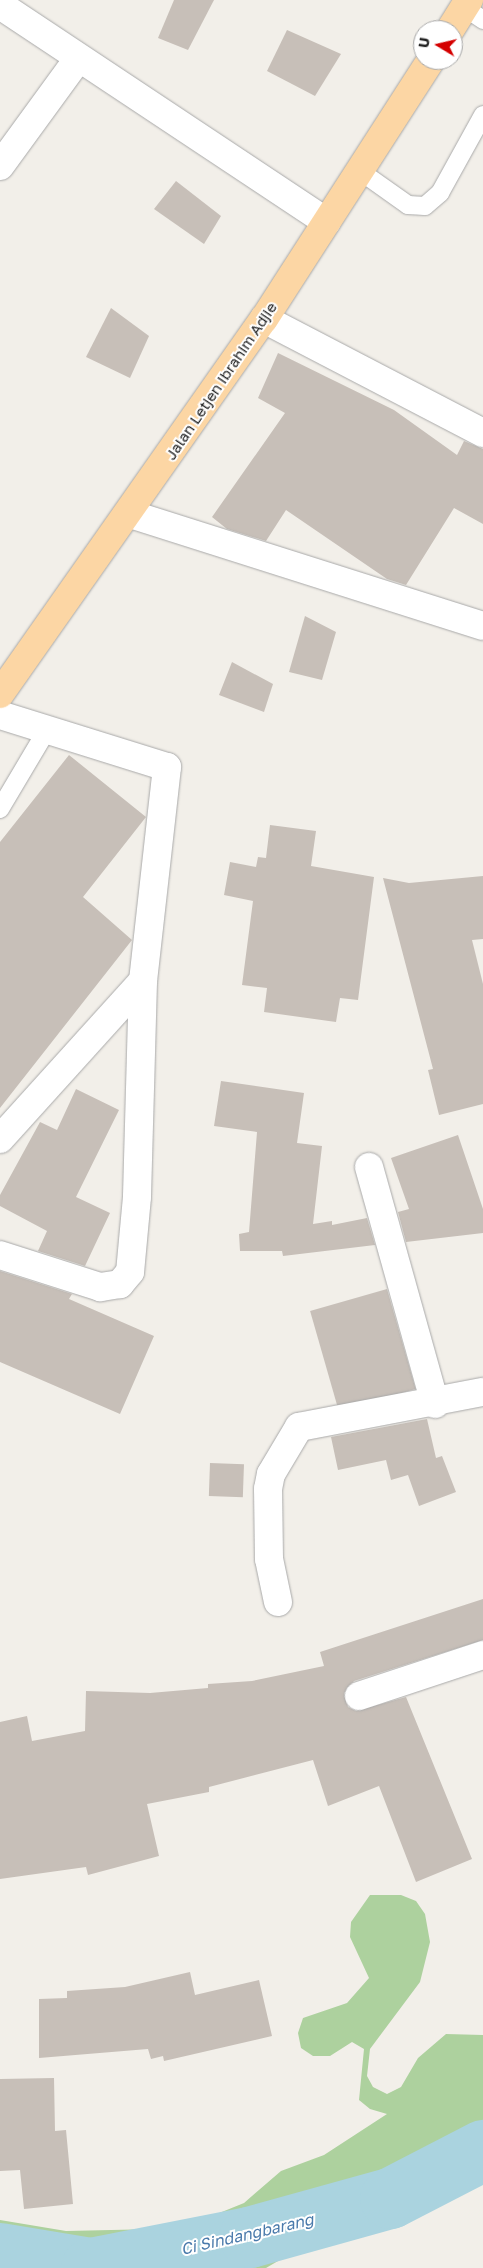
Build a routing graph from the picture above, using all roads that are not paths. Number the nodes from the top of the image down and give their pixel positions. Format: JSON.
{"nodes":[{"id":1,"x":0,"y":5,"type":"edge"},
{"id":2,"x":472,"y":9,"type":"edge"},
{"id":3,"x":460,"y":20,"type":"edge"},
{"id":4,"x":78,"y":59,"type":"junction"},
{"id":5,"x":425,"y":70,"type":"edge"},
{"id":6,"x":483,"y":115,"type":"edge"},
{"id":7,"x":0,"y":166,"type":"edge"},
{"id":8,"x":360,"y":171,"type":"junction"},
{"id":9,"x":327,"y":222,"type":"junction"},
{"id":10,"x":264,"y":319,"type":"junction"},
{"id":11,"x":483,"y":433,"type":"edge"},
{"id":12,"x":130,"y":514,"type":"junction"},
{"id":13,"x":483,"y":626,"type":"edge"},
{"id":14,"x":1,"y":698,"type":"edge"},
{"id":15,"x":48,"y":728,"type":"junction"},
{"id":16,"x":0,"y":809,"type":"edge"},
{"id":17,"x":143,"y":981,"type":"junction"},
{"id":18,"x":0,"y":1139,"type":"edge"},
{"id":19,"x":369,"y":1168,"type":"dead end"},
{"id":20,"x":0,"y":1255,"type":"edge"},
{"id":21,"x":483,"y":1392,"type":"edge"},
{"id":22,"x":435,"y":1404,"type":"junction"},
{"id":23,"x":278,"y":1602,"type":"dead end"},
{"id":24,"x":483,"y":1655,"type":"edge"},
{"id":25,"x":359,"y":1696,"type":"dead end"}],
"edges":[{"from":1,"to":4,"type":"street"},
{"from":2,"to":3,"type":"main road"},
{"from":4,"to":7,"type":"street"},
{"from":4,"to":9,"type":"street"},
{"from":5,"to":8,"type":"main road","name":"Jalan Letjen Ibrahim Adjie"},
{"from":6,"to":8,"type":"lane"},
{"from":8,"to":9,"type":"main road","name":"Jalan Letjen Ibrahim Adjie"},
{"from":9,"to":10,"type":"main road","name":"Jalan Letjen Ibrahim Adjie"},
{"from":10,"to":11,"type":"street"},
{"from":10,"to":12,"type":"main road","name":"Jalan Letjen Ibrahim Adjie"},
{"from":12,"to":13,"type":"street"},
{"from":12,"to":14,"type":"main road","name":"Jalan Letjen Ibrahim Adjie"},
{"from":14,"to":15,"type":"street"},
{"from":15,"to":16,"type":"lane"},
{"from":15,"to":17,"type":"street"},
{"from":17,"to":18,"type":"street"},
{"from":17,"to":20,"type":"street"},
{"from":19,"to":22,"type":"street"},
{"from":21,"to":22,"type":"street"},
{"from":22,"to":23,"type":"street"},
{"from":24,"to":25,"type":"street"}]}
